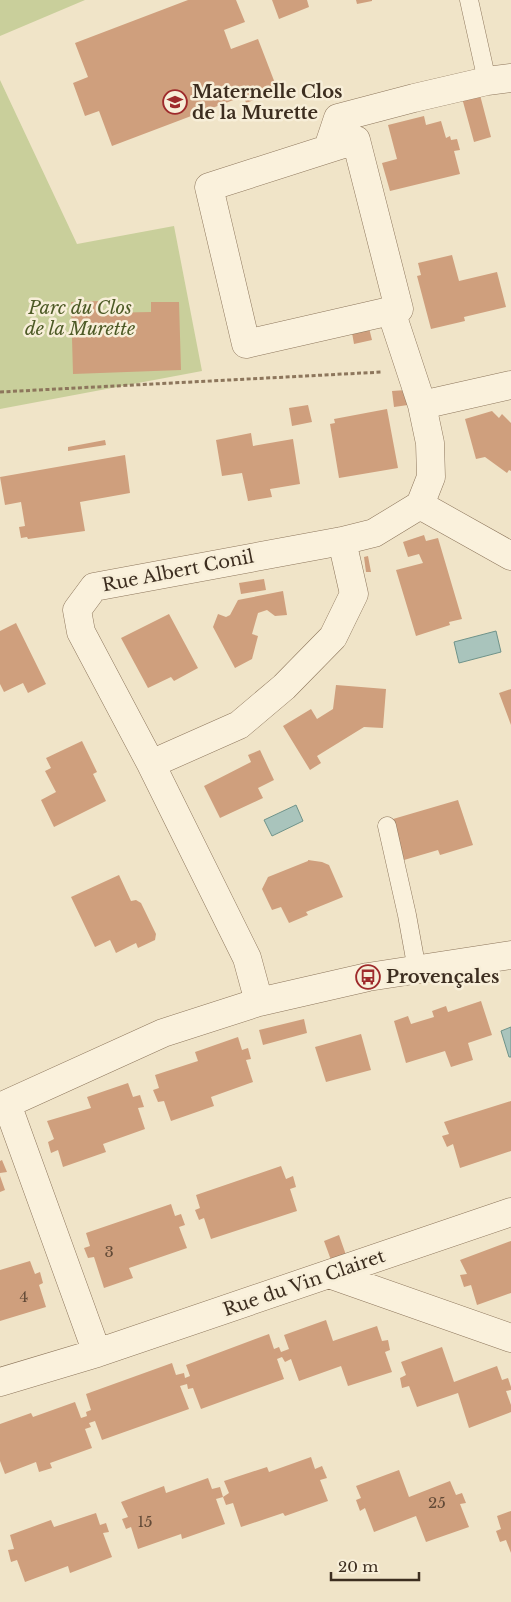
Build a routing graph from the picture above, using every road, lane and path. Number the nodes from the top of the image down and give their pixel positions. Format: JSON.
{"nodes":[{"id":1,"x":469,"y":0,"type":"edge"},
{"id":2,"x":499,"y":80,"type":"edge"},
{"id":3,"x":328,"y":148,"type":"junction"},
{"id":4,"x":391,"y":311,"type":"junction"},
{"id":5,"x":410,"y":371,"type":"junction"},
{"id":6,"x":511,"y":385,"type":"edge"},
{"id":7,"x":0,"y":392,"type":"edge"},
{"id":8,"x":422,"y":405,"type":"junction"},
{"id":9,"x":420,"y":505,"type":"junction"},
{"id":10,"x":342,"y":541,"type":"junction"},
{"id":11,"x":511,"y":556,"type":"edge"},
{"id":12,"x":151,"y":764,"type":"junction"},
{"id":13,"x":387,"y":826,"type":"dead end"},
{"id":14,"x":511,"y":955,"type":"edge"},
{"id":15,"x":417,"y":970,"type":"junction"},
{"id":16,"x":259,"y":1002,"type":"junction"},
{"id":17,"x":3,"y":1105,"type":"edge"},
{"id":18,"x":511,"y":1212,"type":"edge"},
{"id":19,"x":329,"y":1274,"type":"junction"},
{"id":20,"x":511,"y":1338,"type":"edge"},
{"id":21,"x":97,"y":1353,"type":"junction"},
{"id":22,"x":0,"y":1382,"type":"edge"}],
"edges":[{"from":1,"to":2,"type":"lane"},
{"from":2,"to":3,"type":"street"},
{"from":3,"to":4,"type":"street"},
{"from":3,"to":4,"type":"street"},
{"from":4,"to":5,"type":"street"},
{"from":5,"to":7,"type":"path"},
{"from":5,"to":8,"type":"street"},
{"from":6,"to":8,"type":"street"},
{"from":8,"to":9,"type":"street"},
{"from":9,"to":10,"type":"street","name":"Rue Albert Conil"},
{"from":9,"to":11,"type":"street"},
{"from":10,"to":12,"type":"street"},
{"from":10,"to":12,"type":"street","name":"Rue Albert Conil"},
{"from":12,"to":16,"type":"street","name":"Rue Albert Conil"},
{"from":13,"to":15,"type":"lane"},
{"from":14,"to":15,"type":"street"},
{"from":15,"to":16,"type":"street"},
{"from":16,"to":17,"type":"street"},
{"from":17,"to":21,"type":"street"},
{"from":18,"to":19,"type":"street","name":"Rue du Vin Clairet"},
{"from":19,"to":20,"type":"street"},
{"from":19,"to":21,"type":"street","name":"Rue du Vin Clairet"},
{"from":21,"to":22,"type":"street","name":"Rue du Vin Clairet"}]}
